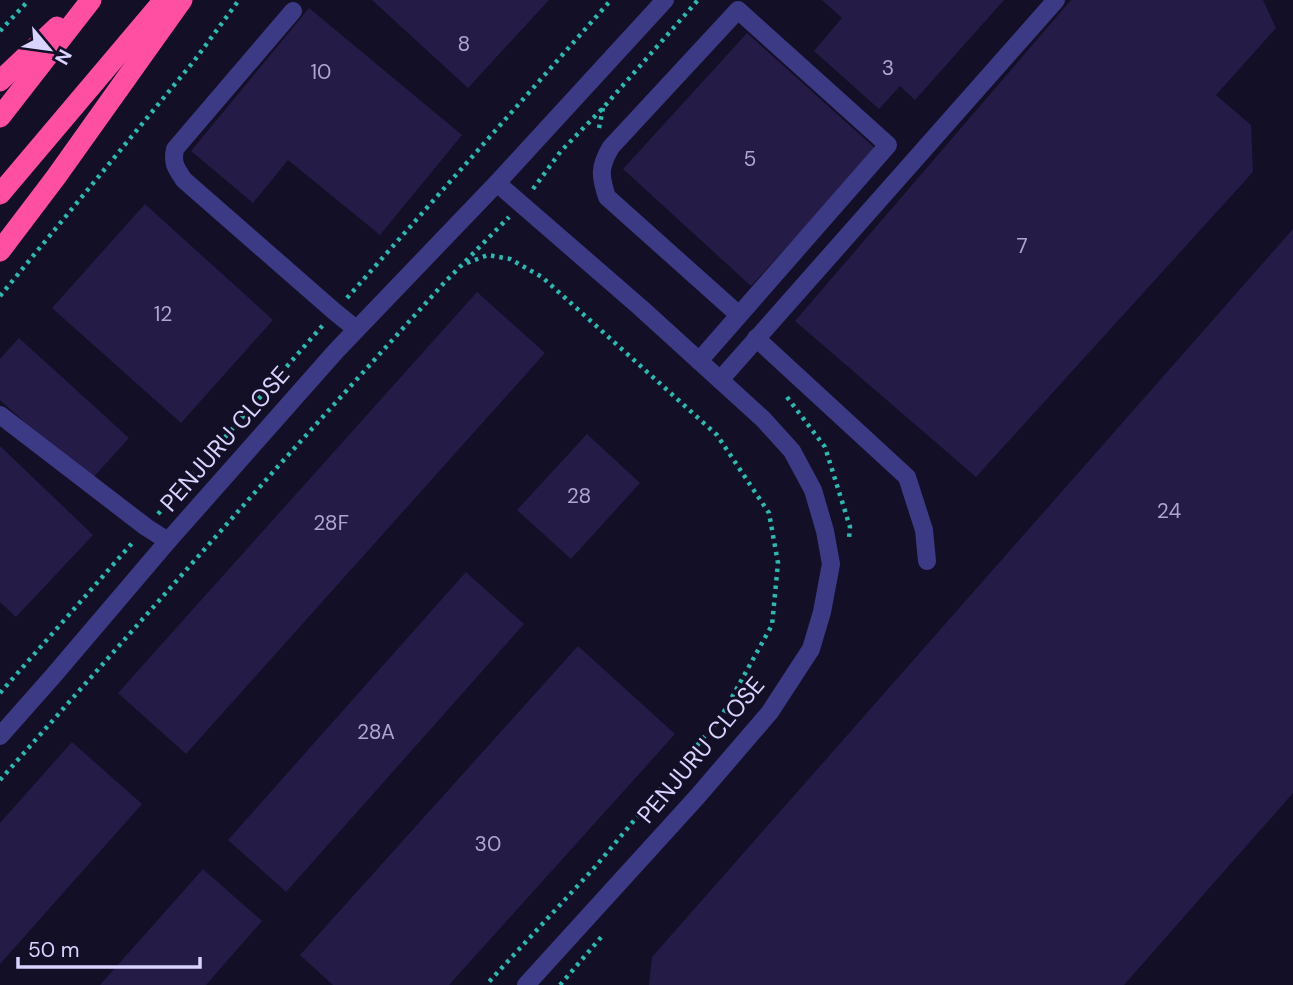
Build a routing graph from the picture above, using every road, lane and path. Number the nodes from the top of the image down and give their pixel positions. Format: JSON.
{"nodes":[{"id":1,"x":29,"y":0,"type":"edge"},
{"id":2,"x":90,"y":0,"type":"edge"},
{"id":3,"x":164,"y":0,"type":"edge"},
{"id":4,"x":183,"y":0,"type":"edge"},
{"id":5,"x":239,"y":0,"type":"edge"},
{"id":6,"x":611,"y":0,"type":"edge"},
{"id":7,"x":698,"y":0,"type":"edge"},
{"id":8,"x":1056,"y":0,"type":"edge"},
{"id":9,"x":657,"y":3,"type":"edge"},
{"id":10,"x":293,"y":11,"type":"dead end"},
{"id":11,"x":0,"y":31,"type":"edge"},
{"id":12,"x":0,"y":81,"type":"edge"},
{"id":13,"x":603,"y":108,"type":"junction"},
{"id":14,"x":0,"y":117,"type":"edge"},
{"id":15,"x":598,"y":131,"type":"dead end"},
{"id":16,"x":497,"y":183,"type":"junction"},
{"id":17,"x":0,"y":194,"type":"edge"},
{"id":18,"x":521,"y":204,"type":"junction"},
{"id":19,"x":0,"y":251,"type":"edge"},
{"id":20,"x":464,"y":264,"type":"junction"},
{"id":21,"x":0,"y":296,"type":"edge"},
{"id":22,"x":335,"y":312,"type":"junction"},
{"id":23,"x":739,"y":315,"type":"junction"},
{"id":24,"x":356,"y":329,"type":"junction"},
{"id":25,"x":756,"y":338,"type":"junction"},
{"id":26,"x":699,"y":360,"type":"junction"},
{"id":27,"x":720,"y":380,"type":"junction"},
{"id":28,"x":783,"y":392,"type":"dead end"},
{"id":29,"x":0,"y":415,"type":"edge"},
{"id":30,"x":152,"y":521,"type":"dead end"},
{"id":31,"x":143,"y":531,"type":"dead end"},
{"id":32,"x":168,"y":541,"type":"junction"},
{"id":33,"x":849,"y":551,"type":"dead end"},
{"id":34,"x":926,"y":561,"type":"dead end"},
{"id":35,"x":0,"y":693,"type":"edge"},
{"id":36,"x":0,"y":736,"type":"edge"},
{"id":37,"x":0,"y":780,"type":"edge"},
{"id":38,"x":603,"y":935,"type":"dead end"},
{"id":39,"x":486,"y":985,"type":"edge"},
{"id":40,"x":526,"y":985,"type":"edge"},
{"id":41,"x":560,"y":985,"type":"edge"}],
"edges":[{"from":1,"to":11,"type":"path"},
{"from":2,"to":12,"type":"highway"},
{"from":2,"to":14,"type":"highway"},
{"from":3,"to":17,"type":"highway"},
{"from":4,"to":19,"type":"highway"},
{"from":5,"to":21,"type":"path"},
{"from":6,"to":22,"type":"path"},
{"from":7,"to":13,"type":"path"},
{"from":8,"to":25,"type":"street"},
{"from":9,"to":16,"type":"street","name":"PENJURU CLOSE"},
{"from":10,"to":22,"type":"street"},
{"from":13,"to":15,"type":"path"},
{"from":13,"to":18,"type":"path"},
{"from":16,"to":18,"type":"street","name":"PENJURU CLOSE"},
{"from":16,"to":24,"type":"street","name":"PENJURU CLOSE"},
{"from":18,"to":20,"type":"path"},
{"from":18,"to":26,"type":"street","name":"PENJURU CLOSE"},
{"from":20,"to":37,"type":"path"},
{"from":20,"to":39,"type":"path"},
{"from":22,"to":24,"type":"street"},
{"from":22,"to":30,"type":"path"},
{"from":23,"to":23,"type":"street"},
{"from":23,"to":26,"type":"street"},
{"from":24,"to":32,"type":"street","name":"PENJURU CLOSE"},
{"from":25,"to":27,"type":"street"},
{"from":25,"to":34,"type":"street"},
{"from":26,"to":27,"type":"street","name":"PENJURU CLOSE"},
{"from":27,"to":40,"type":"street","name":"PENJURU CLOSE"},
{"from":28,"to":33,"type":"path"},
{"from":29,"to":32,"type":"street"},
{"from":31,"to":35,"type":"path"},
{"from":32,"to":36,"type":"street","name":"PENJURU CLOSE"},
{"from":38,"to":41,"type":"path"}]}
